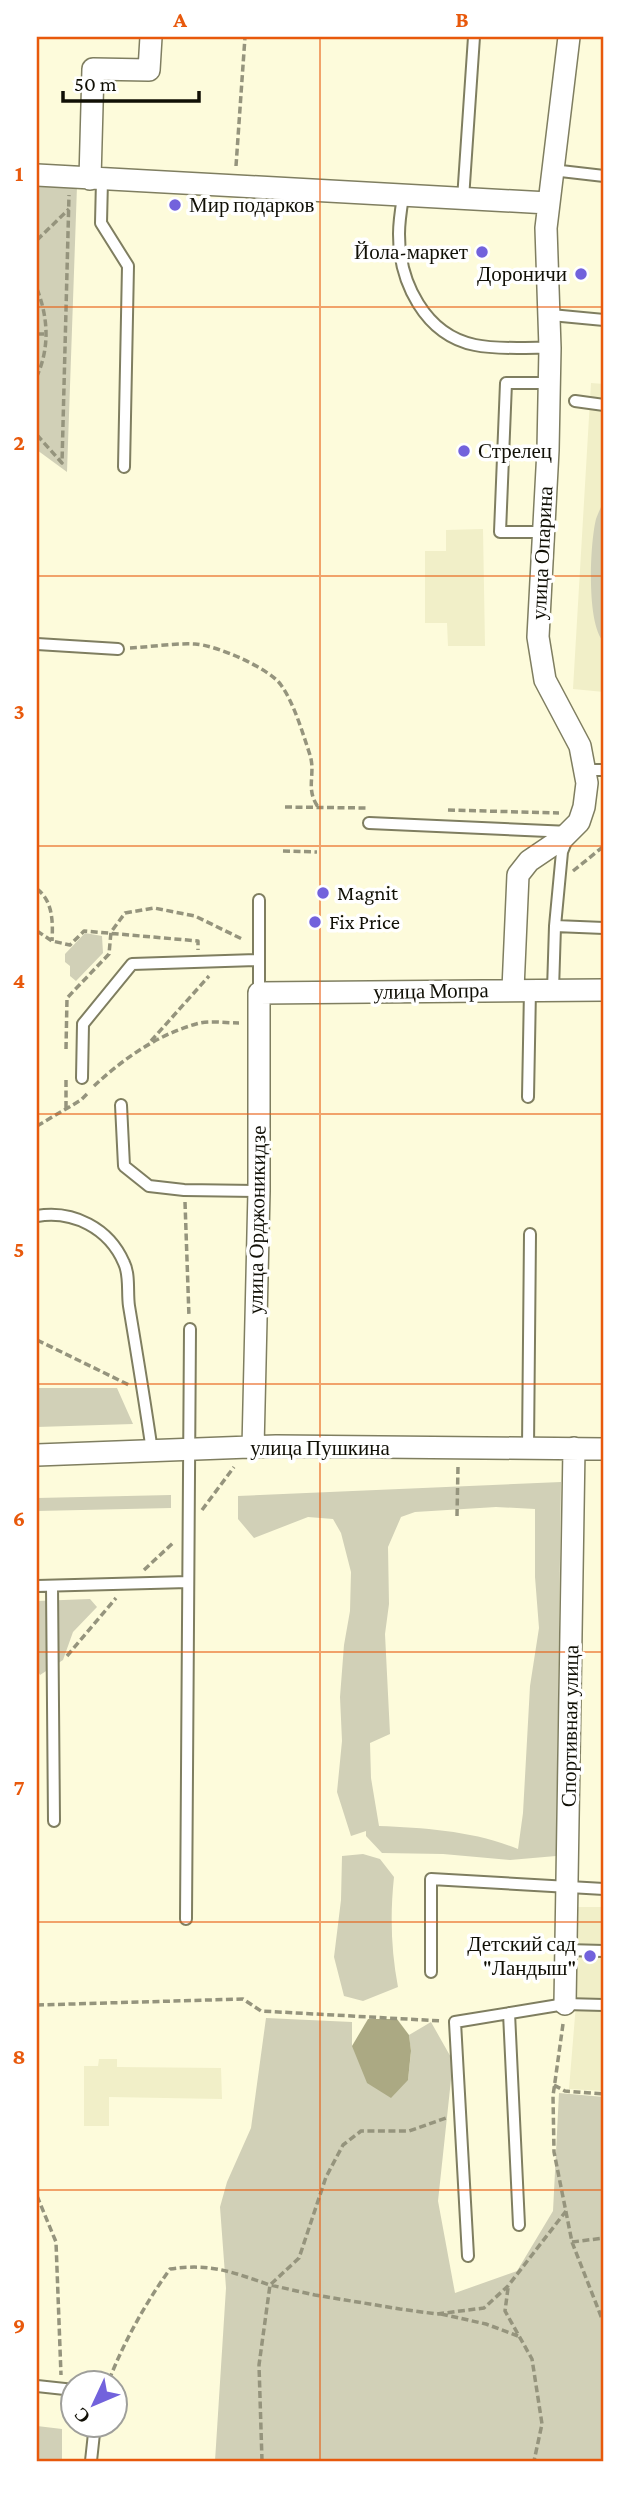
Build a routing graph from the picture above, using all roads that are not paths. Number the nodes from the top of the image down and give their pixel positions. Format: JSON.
{"nodes":[{"id":1,"x":151,"y":37,"type":"edge"},
{"id":2,"x":474,"y":37,"type":"edge"},
{"id":3,"x":569,"y":37,"type":"edge"},
{"id":4,"x":552,"y":170,"type":"junction"},
{"id":5,"x":37,"y":175,"type":"edge"},
{"id":6,"x":604,"y":176,"type":"edge"},
{"id":7,"x":96,"y":179,"type":"junction"},
{"id":8,"x":403,"y":197,"type":"junction"},
{"id":9,"x":463,"y":199,"type":"junction"},
{"id":10,"x":548,"y":203,"type":"junction"},
{"id":11,"x":551,"y":315,"type":"junction"},
{"id":12,"x":604,"y":320,"type":"edge"},
{"id":13,"x":550,"y":348,"type":"junction"},
{"id":14,"x":550,"y":383,"type":"junction"},
{"id":15,"x":575,"y":401,"type":"dead end"},
{"id":16,"x":604,"y":405,"type":"edge"},
{"id":17,"x":124,"y":467,"type":"dead end"},
{"id":18,"x":543,"y":532,"type":"junction"},
{"id":19,"x":37,"y":645,"type":"edge"},
{"id":20,"x":118,"y":649,"type":"road end"},
{"id":21,"x":595,"y":770,"type":"edge"},
{"id":22,"x":369,"y":823,"type":"dead end"},
{"id":23,"x":569,"y":832,"type":"junction"},
{"id":24,"x":259,"y":900,"type":"dead end"},
{"id":25,"x":555,"y":926,"type":"junction"},
{"id":26,"x":604,"y":928,"type":"edge"},
{"id":27,"x":258,"y":960,"type":"junction"},
{"id":28,"x":521,"y":989,"type":"junction"},
{"id":29,"x":553,"y":990,"type":"junction"},
{"id":30,"x":604,"y":990,"type":"edge"},
{"id":31,"x":259,"y":993,"type":"junction"},
{"id":32,"x":82,"y":1078,"type":"dead end"},
{"id":33,"x":528,"y":1097,"type":"dead end"},
{"id":34,"x":121,"y":1105,"type":"dead end"},
{"id":35,"x":259,"y":1191,"type":"junction"},
{"id":36,"x":37,"y":1216,"type":"edge"},
{"id":37,"x":530,"y":1234,"type":"dead end"},
{"id":38,"x":190,"y":1329,"type":"road end"},
{"id":39,"x":253,"y":1448,"type":"junction"},
{"id":40,"x":528,"y":1448,"type":"junction"},
{"id":41,"x":574,"y":1448,"type":"junction"},
{"id":42,"x":604,"y":1449,"type":"edge"},
{"id":43,"x":190,"y":1450,"type":"junction"},
{"id":44,"x":152,"y":1451,"type":"junction"},
{"id":45,"x":37,"y":1455,"type":"edge"},
{"id":46,"x":188,"y":1582,"type":"junction"},
{"id":47,"x":37,"y":1586,"type":"edge"},
{"id":48,"x":52,"y":1586,"type":"junction"},
{"id":49,"x":54,"y":1821,"type":"dead end"},
{"id":50,"x":568,"y":1888,"type":"junction"},
{"id":51,"x":604,"y":1889,"type":"edge"},
{"id":52,"x":186,"y":1920,"type":"dead end"},
{"id":53,"x":566,"y":1951,"type":"junction"},
{"id":54,"x":604,"y":1951,"type":"edge"},
{"id":55,"x":431,"y":1972,"type":"dead end"},
{"id":56,"x":565,"y":2004,"type":"junction"},
{"id":57,"x":604,"y":2005,"type":"edge"},
{"id":58,"x":509,"y":2013,"type":"junction"},
{"id":59,"x":519,"y":2225,"type":"dead end"},
{"id":60,"x":468,"y":2256,"type":"dead end"},
{"id":61,"x":37,"y":2386,"type":"edge"},
{"id":62,"x":60,"y":2388,"type":"edge"},
{"id":63,"x":93,"y":2438,"type":"edge"},
{"id":64,"x":91,"y":2461,"type":"edge"}],
"edges":[{"from":1,"to":7,"type":"street"},
{"from":2,"to":9,"type":"lane"},
{"from":3,"to":4,"type":"street","name":"улица Опарина"},
{"from":4,"to":6,"type":"lane"},
{"from":4,"to":10,"type":"street","name":"улица Опарина"},
{"from":5,"to":7,"type":"street"},
{"from":7,"to":8,"type":"street"},
{"from":7,"to":17,"type":"lane"},
{"from":8,"to":9,"type":"street"},
{"from":8,"to":13,"type":"lane"},
{"from":9,"to":10,"type":"street"},
{"from":10,"to":11,"type":"street","name":"улица Опарина"},
{"from":11,"to":12,"type":"lane"},
{"from":11,"to":13,"type":"street","name":"улица Опарина"},
{"from":13,"to":14,"type":"street","name":"улица Опарина"},
{"from":14,"to":18,"type":"street","name":"улица Опарина"},
{"from":14,"to":18,"type":"lane"},
{"from":15,"to":16,"type":"lane"},
{"from":18,"to":21,"type":"street","name":"улица Опарина"},
{"from":19,"to":20,"type":"lane"},
{"from":21,"to":23,"type":"street","name":"улица Опарина"},
{"from":22,"to":23,"type":"lane"},
{"from":23,"to":25,"type":"lane"},
{"from":23,"to":28,"type":"street","name":"улица Опарина"},
{"from":24,"to":27,"type":"lane"},
{"from":25,"to":26,"type":"lane"},
{"from":25,"to":29,"type":"lane"},
{"from":27,"to":31,"type":"lane"},
{"from":27,"to":32,"type":"lane"},
{"from":28,"to":29,"type":"street","name":"улица Мопра"},
{"from":28,"to":31,"type":"street","name":"улица Мопра"},
{"from":28,"to":33,"type":"lane"},
{"from":29,"to":30,"type":"street","name":"улица Мопра"},
{"from":31,"to":35,"type":"street","name":"улица Орджоникидзе"},
{"from":34,"to":35,"type":"lane"},
{"from":35,"to":39,"type":"street","name":"улица Орджоникидзе"},
{"from":36,"to":44,"type":"lane"},
{"from":37,"to":40,"type":"lane"},
{"from":38,"to":43,"type":"lane"},
{"from":39,"to":40,"type":"street","name":"улица Пушкина"},
{"from":39,"to":43,"type":"street","name":"улица Пушкина"},
{"from":40,"to":41,"type":"street","name":"улица Пушкина"},
{"from":41,"to":42,"type":"street","name":"улица Пушкина"},
{"from":41,"to":50,"type":"street","name":"Спортивная улица"},
{"from":43,"to":44,"type":"street","name":"улица Пушкина"},
{"from":43,"to":46,"type":"lane"},
{"from":44,"to":45,"type":"street","name":"улица Пушкина"},
{"from":46,"to":48,"type":"lane"},
{"from":46,"to":52,"type":"lane"},
{"from":47,"to":48,"type":"lane"},
{"from":48,"to":49,"type":"lane"},
{"from":50,"to":51,"type":"lane"},
{"from":50,"to":53,"type":"street","name":"Спортивная улица"},
{"from":50,"to":55,"type":"lane"},
{"from":53,"to":54,"type":"lane"},
{"from":53,"to":56,"type":"street","name":"Спортивная улица"},
{"from":56,"to":57,"type":"lane"},
{"from":56,"to":58,"type":"lane"},
{"from":58,"to":59,"type":"lane"},
{"from":58,"to":60,"type":"lane"},
{"from":61,"to":62,"type":"lane"},
{"from":63,"to":64,"type":"lane"}]}
